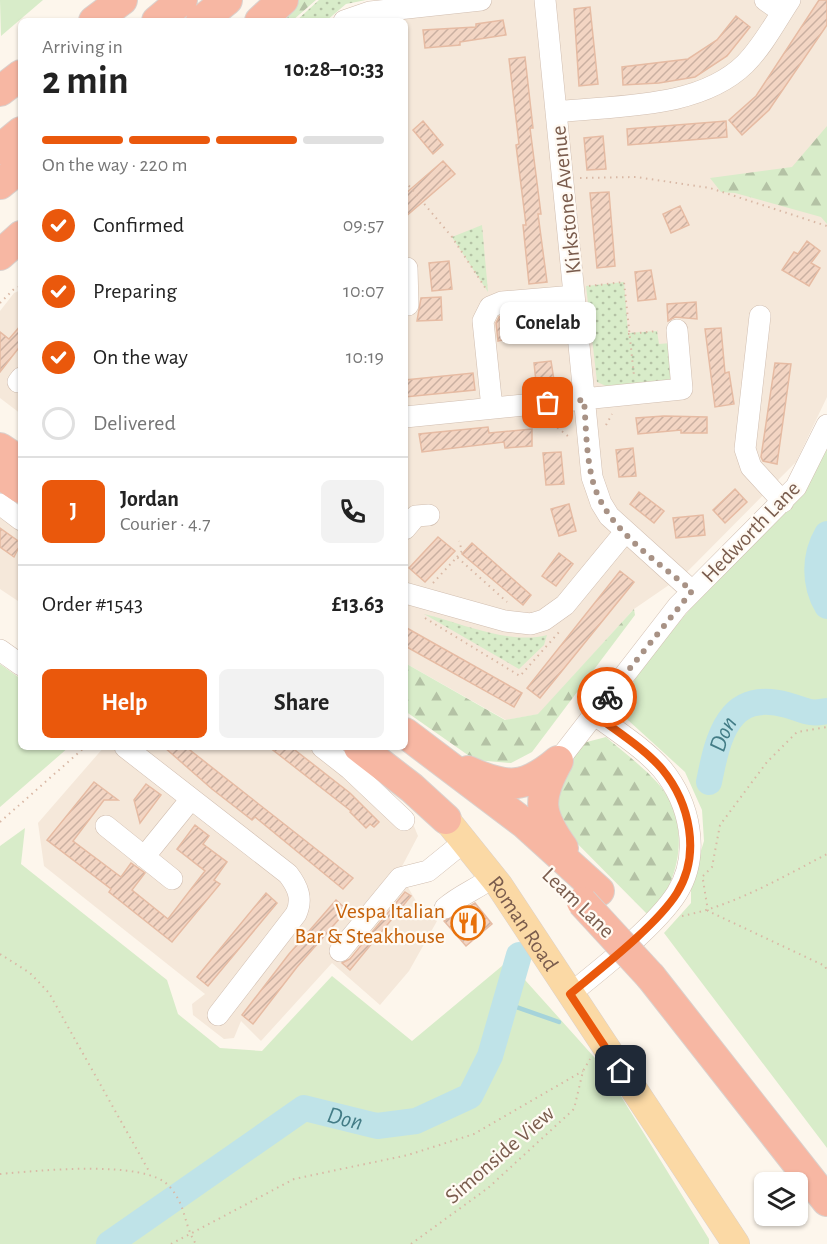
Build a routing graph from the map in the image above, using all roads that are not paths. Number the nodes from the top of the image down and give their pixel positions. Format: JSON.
{"nodes":[{"id":1,"x":122,"y":0,"type":"edge"},
{"id":2,"x":182,"y":0,"type":"edge"},
{"id":3,"x":227,"y":0,"type":"edge"},
{"id":4,"x":283,"y":0,"type":"edge"},
{"id":5,"x":481,"y":0,"type":"edge"},
{"id":6,"x":545,"y":0,"type":"edge"},
{"id":7,"x":779,"y":4,"type":"edge"},
{"id":8,"x":98,"y":18,"type":"edge"},
{"id":9,"x":161,"y":18,"type":"edge"},
{"id":10,"x":205,"y":18,"type":"edge"},
{"id":11,"x":263,"y":18,"type":"edge"},
{"id":12,"x":353,"y":18,"type":"edge"},
{"id":13,"x":18,"y":77,"type":"edge"},
{"id":14,"x":0,"y":91,"type":"edge"},
{"id":15,"x":556,"y":112,"type":"junction"},
{"id":16,"x":18,"y":134,"type":"edge"},
{"id":17,"x":0,"y":149,"type":"edge"},
{"id":18,"x":18,"y":169,"type":"edge"},
{"id":19,"x":0,"y":184,"type":"edge"},
{"id":20,"x":18,"y":239,"type":"edge"},
{"id":21,"x":0,"y":255,"type":"edge"},
{"id":22,"x":574,"y":292,"type":"junction"},
{"id":23,"x":760,"y":316,"type":"dead end"},
{"id":24,"x":677,"y":330,"type":"road end"},
{"id":25,"x":584,"y":400,"type":"junction"},
{"id":26,"x":492,"y":408,"type":"junction"},
{"id":27,"x":408,"y":417,"type":"edge"},
{"id":28,"x":827,"y":425,"type":"edge"},
{"id":29,"x":0,"y":448,"type":"edge"},
{"id":30,"x":18,"y":460,"type":"edge"},
{"id":31,"x":0,"y":474,"type":"edge"},
{"id":32,"x":18,"y":486,"type":"edge"},
{"id":33,"x":783,"y":502,"type":"junction"},
{"id":34,"x":0,"y":504,"type":"edge"},
{"id":35,"x":429,"y":515,"type":"dead end"},
{"id":36,"x":18,"y":518,"type":"edge"},
{"id":37,"x":408,"y":525,"type":"edge"},
{"id":38,"x":625,"y":532,"type":"junction"},
{"id":39,"x":692,"y":591,"type":"junction"},
{"id":40,"x":416,"y":603,"type":"edge"},
{"id":41,"x":0,"y":650,"type":"edge"},
{"id":42,"x":18,"y":663,"type":"edge"},
{"id":43,"x":594,"y":714,"type":"junction"},
{"id":44,"x":408,"y":735,"type":"edge"},
{"id":45,"x":129,"y":750,"type":"edge"},
{"id":46,"x":326,"y":750,"type":"edge"},
{"id":47,"x":362,"y":750,"type":"edge"},
{"id":48,"x":394,"y":750,"type":"edge"},
{"id":49,"x":436,"y":755,"type":"junction"},
{"id":50,"x":558,"y":761,"type":"junction"},
{"id":51,"x":191,"y":799,"type":"junction"},
{"id":52,"x":446,"y":819,"type":"joint"},
{"id":53,"x":404,"y":820,"type":"dead end"},
{"id":54,"x":106,"y":826,"type":"dead end"},
{"id":55,"x":465,"y":841,"type":"junction"},
{"id":56,"x":144,"y":857,"type":"junction"},
{"id":57,"x":494,"y":877,"type":"junction"},
{"id":58,"x":172,"y":879,"type":"dead end"},
{"id":59,"x":588,"y":889,"type":"junction"},
{"id":60,"x":445,"y":908,"type":"dead end"},
{"id":61,"x":340,"y":951,"type":"dead end"},
{"id":62,"x":658,"y":970,"type":"junction"},
{"id":63,"x":570,"y":994,"type":"junction"},
{"id":64,"x":218,"y":1015,"type":"dead end"},
{"id":65,"x":827,"y":1170,"type":"edge"},
{"id":66,"x":827,"y":1201,"type":"edge"},
{"id":67,"x":736,"y":1244,"type":"edge"}],
"edges":[{"from":1,"to":8,"type":"highway"},
{"from":2,"to":9,"type":"highway"},
{"from":3,"to":10,"type":"highway"},
{"from":4,"to":11,"type":"highway"},
{"from":5,"to":12,"type":"street"},
{"from":6,"to":15,"type":"street","name":"Kirkstone Avenue"},
{"from":7,"to":15,"type":"street"},
{"from":13,"to":14,"type":"highway"},
{"from":15,"to":22,"type":"street","name":"Kirkstone Avenue"},
{"from":16,"to":17,"type":"highway"},
{"from":18,"to":19,"type":"highway"},
{"from":20,"to":21,"type":"highway"},
{"from":22,"to":25,"type":"street","name":"Kirkstone Avenue"},
{"from":22,"to":26,"type":"street"},
{"from":23,"to":33,"type":"street"},
{"from":24,"to":25,"type":"street"},
{"from":25,"to":26,"type":"street"},
{"from":25,"to":38,"type":"street","name":"Kirkstone Avenue"},
{"from":26,"to":27,"type":"street"},
{"from":28,"to":33,"type":"street","name":"Hedworth Lane"},
{"from":29,"to":30,"type":"highway"},
{"from":31,"to":32,"type":"highway"},
{"from":33,"to":39,"type":"street","name":"Hedworth Lane"},
{"from":34,"to":36,"type":"street"},
{"from":35,"to":37,"type":"street"},
{"from":38,"to":39,"type":"street","name":"Kirkstone Avenue"},
{"from":38,"to":40,"type":"street"},
{"from":39,"to":43,"type":"street","name":"Hedworth Lane"},
{"from":41,"to":42,"type":"street"},
{"from":43,"to":50,"type":"street","name":"Hedworth Lane"},
{"from":43,"to":63,"type":"street"},
{"from":44,"to":49,"type":"highway","name":"Leam Lane"},
{"from":45,"to":51,"type":"street"},
{"from":46,"to":53,"type":"street"},
{"from":47,"to":52,"type":"highway"},
{"from":48,"to":59,"type":"highway","name":"Leam Lane"},
{"from":49,"to":50,"type":"highway"},
{"from":49,"to":59,"type":"highway","name":"Leam Lane"},
{"from":50,"to":59,"type":"highway"},
{"from":51,"to":56,"type":"street"},
{"from":51,"to":64,"type":"street"},
{"from":52,"to":55,"type":"main road","name":"Roman Road"},
{"from":54,"to":56,"type":"street"},
{"from":55,"to":57,"type":"main road","name":"Roman Road"},
{"from":55,"to":61,"type":"street"},
{"from":56,"to":58,"type":"street"},
{"from":57,"to":60,"type":"street"},
{"from":57,"to":63,"type":"main road","name":"Roman Road"},
{"from":59,"to":62,"type":"highway","name":"Leam Lane"},
{"from":62,"to":65,"type":"highway","name":"Leam Lane"},
{"from":62,"to":66,"type":"highway","name":"Leam Lane"},
{"from":63,"to":67,"type":"main road","name":"Roman Road"}]}
